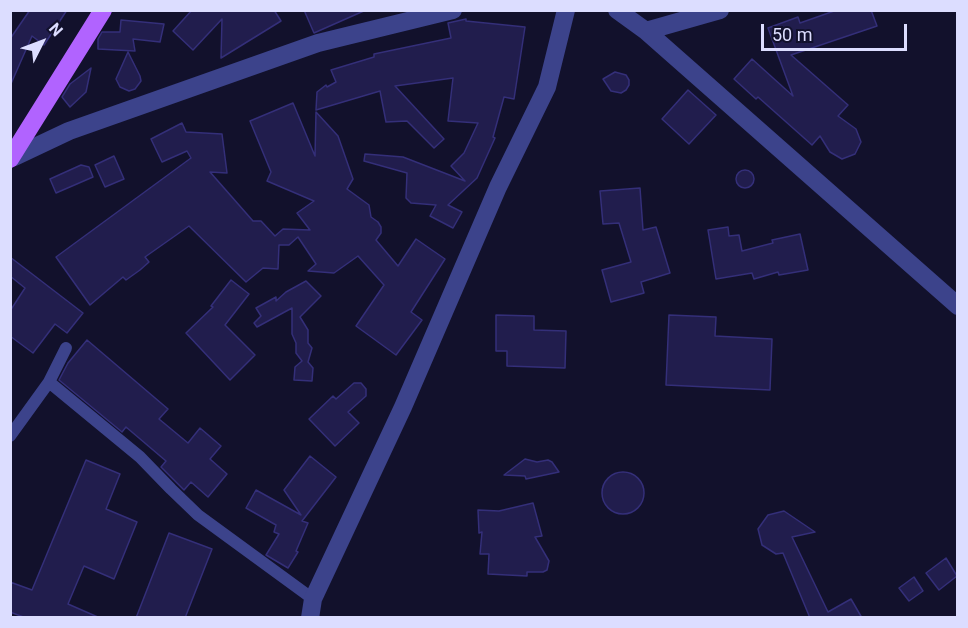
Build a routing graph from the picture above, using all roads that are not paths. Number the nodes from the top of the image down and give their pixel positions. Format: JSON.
{"nodes":[{"id":1,"x":103,"y":10,"type":"edge"},
{"id":2,"x":453,"y":10,"type":"edge"},
{"id":3,"x":566,"y":10,"type":"edge"},
{"id":4,"x":617,"y":10,"type":"edge"},
{"id":5,"x":720,"y":10,"type":"edge"},
{"id":6,"x":646,"y":31,"type":"junction"},
{"id":7,"x":12,"y":155,"type":"edge"},
{"id":8,"x":957,"y":306,"type":"edge"},
{"id":9,"x":66,"y":348,"type":"dead end"},
{"id":10,"x":49,"y":382,"type":"junction"},
{"id":11,"x":10,"y":436,"type":"edge"},
{"id":12,"x":313,"y":599,"type":"junction"},
{"id":13,"x":310,"y":618,"type":"edge"}],
"edges":[{"from":1,"to":7,"type":"main road"},
{"from":2,"to":7,"type":"street"},
{"from":3,"to":12,"type":"street"},
{"from":4,"to":6,"type":"street"},
{"from":5,"to":6,"type":"street"},
{"from":6,"to":8,"type":"street"},
{"from":9,"to":10,"type":"lane"},
{"from":10,"to":11,"type":"lane"},
{"from":10,"to":12,"type":"lane"},
{"from":12,"to":13,"type":"street"}]}
